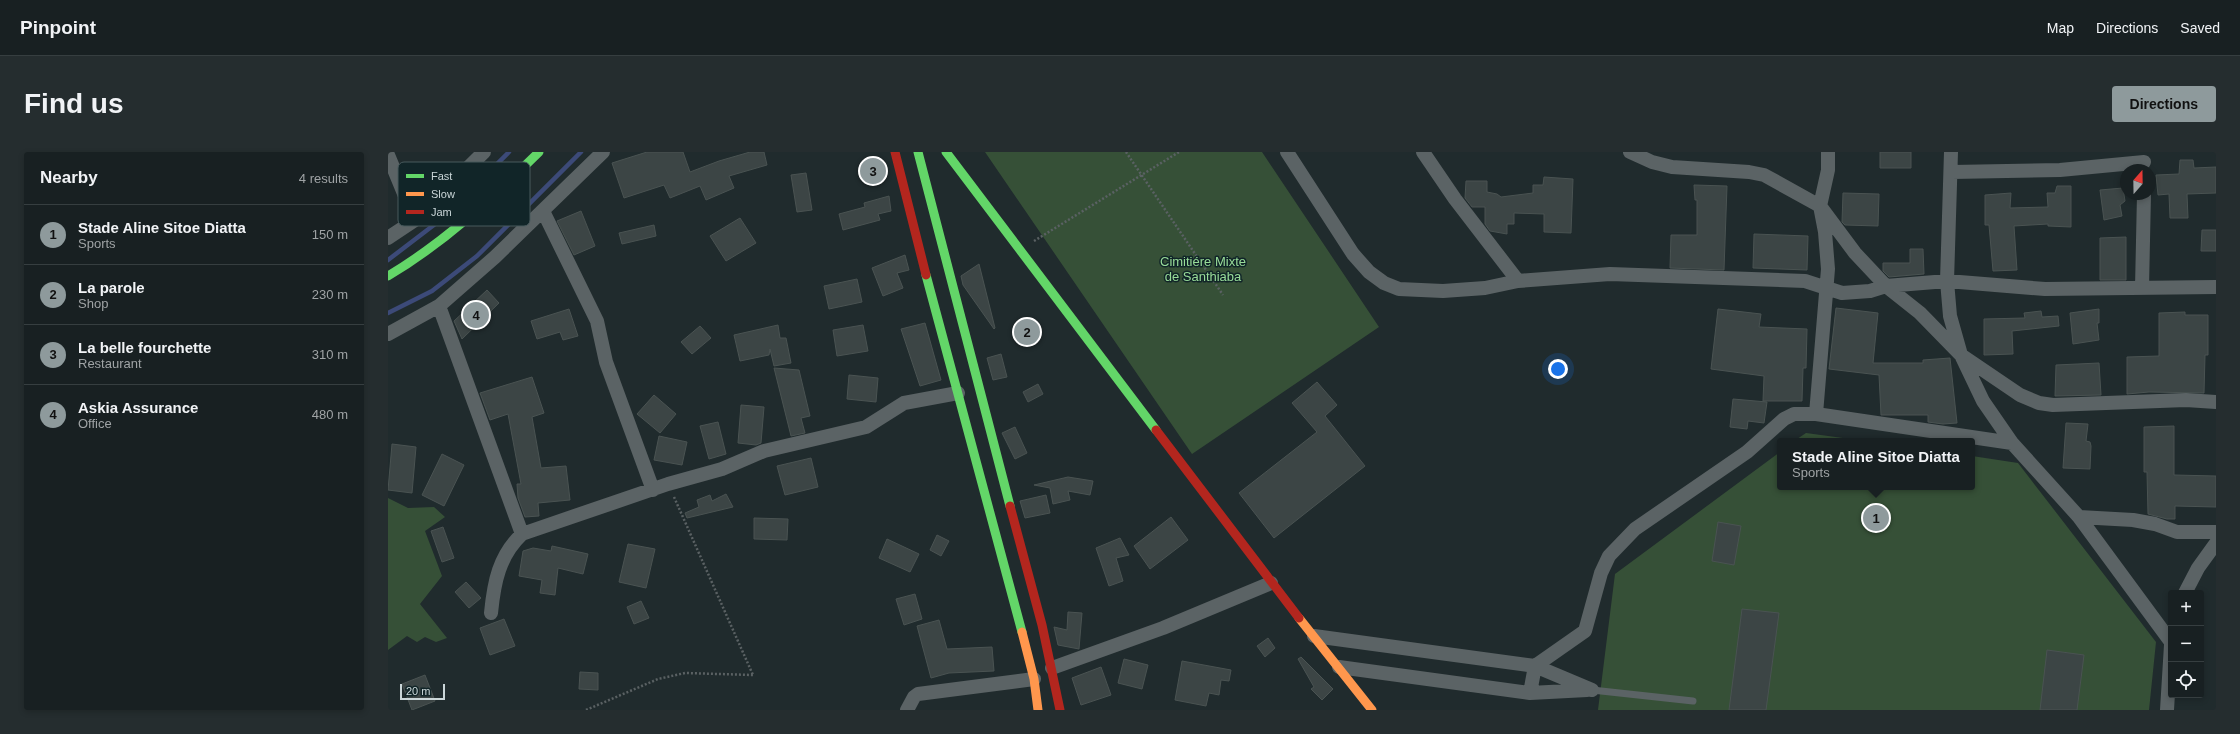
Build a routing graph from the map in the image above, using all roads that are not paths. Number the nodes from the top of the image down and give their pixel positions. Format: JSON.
{"nodes":[{"id":1,"x":484,"y":152,"type":"edge"},
{"id":2,"x":539,"y":152,"type":"edge"},
{"id":3,"x":602,"y":152,"type":"edge"},
{"id":4,"x":895,"y":152,"type":"edge"},
{"id":5,"x":918,"y":152,"type":"edge"},
{"id":6,"x":946,"y":152,"type":"edge"},
{"id":7,"x":1287,"y":152,"type":"edge"},
{"id":8,"x":1423,"y":152,"type":"edge"},
{"id":9,"x":1630,"y":152,"type":"edge"},
{"id":10,"x":1828,"y":152,"type":"edge"},
{"id":11,"x":1951,"y":152,"type":"edge"},
{"id":12,"x":388,"y":155,"type":"edge"},
{"id":13,"x":2144,"y":161,"type":"edge"},
{"id":14,"x":474,"y":162,"type":"edge"},
{"id":15,"x":529,"y":162,"type":"edge"},
{"id":16,"x":1952,"y":172,"type":"junction"},
{"id":17,"x":398,"y":179,"type":"edge"},
{"id":18,"x":2144,"y":200,"type":"edge"},
{"id":19,"x":1820,"y":206,"type":"junction"},
{"id":20,"x":543,"y":211,"type":"junction"},
{"id":21,"x":530,"y":223,"type":"edge"},
{"id":22,"x":406,"y":226,"type":"edge"},
{"id":23,"x":460,"y":226,"type":"edge"},
{"id":24,"x":527,"y":226,"type":"edge"},
{"id":25,"x":388,"y":238,"type":"edge"},
{"id":26,"x":388,"y":276,"type":"edge"},
{"id":27,"x":1518,"y":281,"type":"junction"},
{"id":28,"x":1948,"y":281,"type":"junction"},
{"id":29,"x":1886,"y":286,"type":"junction"},
{"id":30,"x":1825,"y":288,"type":"junction"},
{"id":31,"x":2142,"y":288,"type":"junction"},
{"id":32,"x":2216,"y":288,"type":"edge"},
{"id":33,"x":439,"y":306,"type":"junction"},
{"id":34,"x":388,"y":334,"type":"edge"},
{"id":35,"x":1961,"y":355,"type":"junction"},
{"id":36,"x":958,"y":393,"type":"junction"},
{"id":37,"x":2216,"y":402,"type":"edge"},
{"id":38,"x":1816,"y":414,"type":"junction"},
{"id":39,"x":2012,"y":443,"type":"junction"},
{"id":40,"x":653,"y":490,"type":"junction"},
{"id":41,"x":2079,"y":517,"type":"junction"},
{"id":42,"x":2216,"y":532,"type":"edge"},
{"id":43,"x":522,"y":534,"type":"junction"},
{"id":44,"x":2216,"y":543,"type":"edge"},
{"id":45,"x":1271,"y":583,"type":"junction"},
{"id":46,"x":2187,"y":590,"type":"edge"},
{"id":47,"x":491,"y":613,"type":"dead end"},
{"id":48,"x":1314,"y":636,"type":"junction"},
{"id":49,"x":2168,"y":640,"type":"edge"},
{"id":50,"x":2170,"y":662,"type":"edge"},
{"id":51,"x":1535,"y":666,"type":"junction"},
{"id":52,"x":1338,"y":667,"type":"junction"},
{"id":53,"x":1052,"y":668,"type":"junction"},
{"id":54,"x":1034,"y":679,"type":"junction"},
{"id":55,"x":1592,"y":690,"type":"junction"},
{"id":56,"x":1530,"y":693,"type":"junction"},
{"id":57,"x":1693,"y":701,"type":"dead end"},
{"id":58,"x":907,"y":710,"type":"edge"},
{"id":59,"x":1038,"y":710,"type":"edge"},
{"id":60,"x":1060,"y":710,"type":"edge"},
{"id":61,"x":1372,"y":710,"type":"edge"},
{"id":62,"x":2167,"y":710,"type":"edge"}],
"edges":[{"from":1,"to":14,"type":"street"},
{"from":2,"to":15,"type":"main road"},
{"from":3,"to":20,"type":"street"},
{"from":4,"to":36,"type":"main road"},
{"from":5,"to":53,"type":"main road"},
{"from":6,"to":45,"type":"main road"},
{"from":7,"to":27,"type":"street"},
{"from":8,"to":27,"type":"street"},
{"from":9,"to":19,"type":"street"},
{"from":10,"to":19,"type":"street"},
{"from":11,"to":16,"type":"street"},
{"from":12,"to":17,"type":"street"},
{"from":13,"to":16,"type":"street"},
{"from":16,"to":28,"type":"street"},
{"from":18,"to":31,"type":"street"},
{"from":19,"to":29,"type":"street"},
{"from":19,"to":30,"type":"street"},
{"from":20,"to":21,"type":"street"},
{"from":20,"to":40,"type":"street"},
{"from":22,"to":25,"type":"street"},
{"from":23,"to":26,"type":"main road"},
{"from":24,"to":33,"type":"street"},
{"from":27,"to":30,"type":"street"},
{"from":28,"to":29,"type":"street"},
{"from":28,"to":31,"type":"street"},
{"from":28,"to":35,"type":"street"},
{"from":29,"to":30,"type":"street"},
{"from":29,"to":35,"type":"street"},
{"from":30,"to":38,"type":"street"},
{"from":31,"to":32,"type":"street"},
{"from":33,"to":34,"type":"street"},
{"from":33,"to":43,"type":"street"},
{"from":35,"to":37,"type":"street"},
{"from":35,"to":39,"type":"street"},
{"from":36,"to":40,"type":"street"},
{"from":36,"to":54,"type":"main road"},
{"from":38,"to":39,"type":"street"},
{"from":38,"to":51,"type":"street"},
{"from":39,"to":41,"type":"street"},
{"from":40,"to":43,"type":"street"},
{"from":41,"to":42,"type":"street"},
{"from":41,"to":49,"type":"street"},
{"from":43,"to":47,"type":"street"},
{"from":44,"to":46,"type":"street"},
{"from":45,"to":48,"type":"main road"},
{"from":45,"to":53,"type":"street"},
{"from":48,"to":51,"type":"street"},
{"from":48,"to":52,"type":"main road"},
{"from":50,"to":62,"type":"street"},
{"from":51,"to":55,"type":"street"},
{"from":51,"to":56,"type":"street"},
{"from":52,"to":56,"type":"street"},
{"from":52,"to":61,"type":"main road"},
{"from":53,"to":60,"type":"main road"},
{"from":54,"to":58,"type":"street"},
{"from":54,"to":59,"type":"main road"},
{"from":55,"to":56,"type":"street"},
{"from":55,"to":57,"type":"lane"}]}
